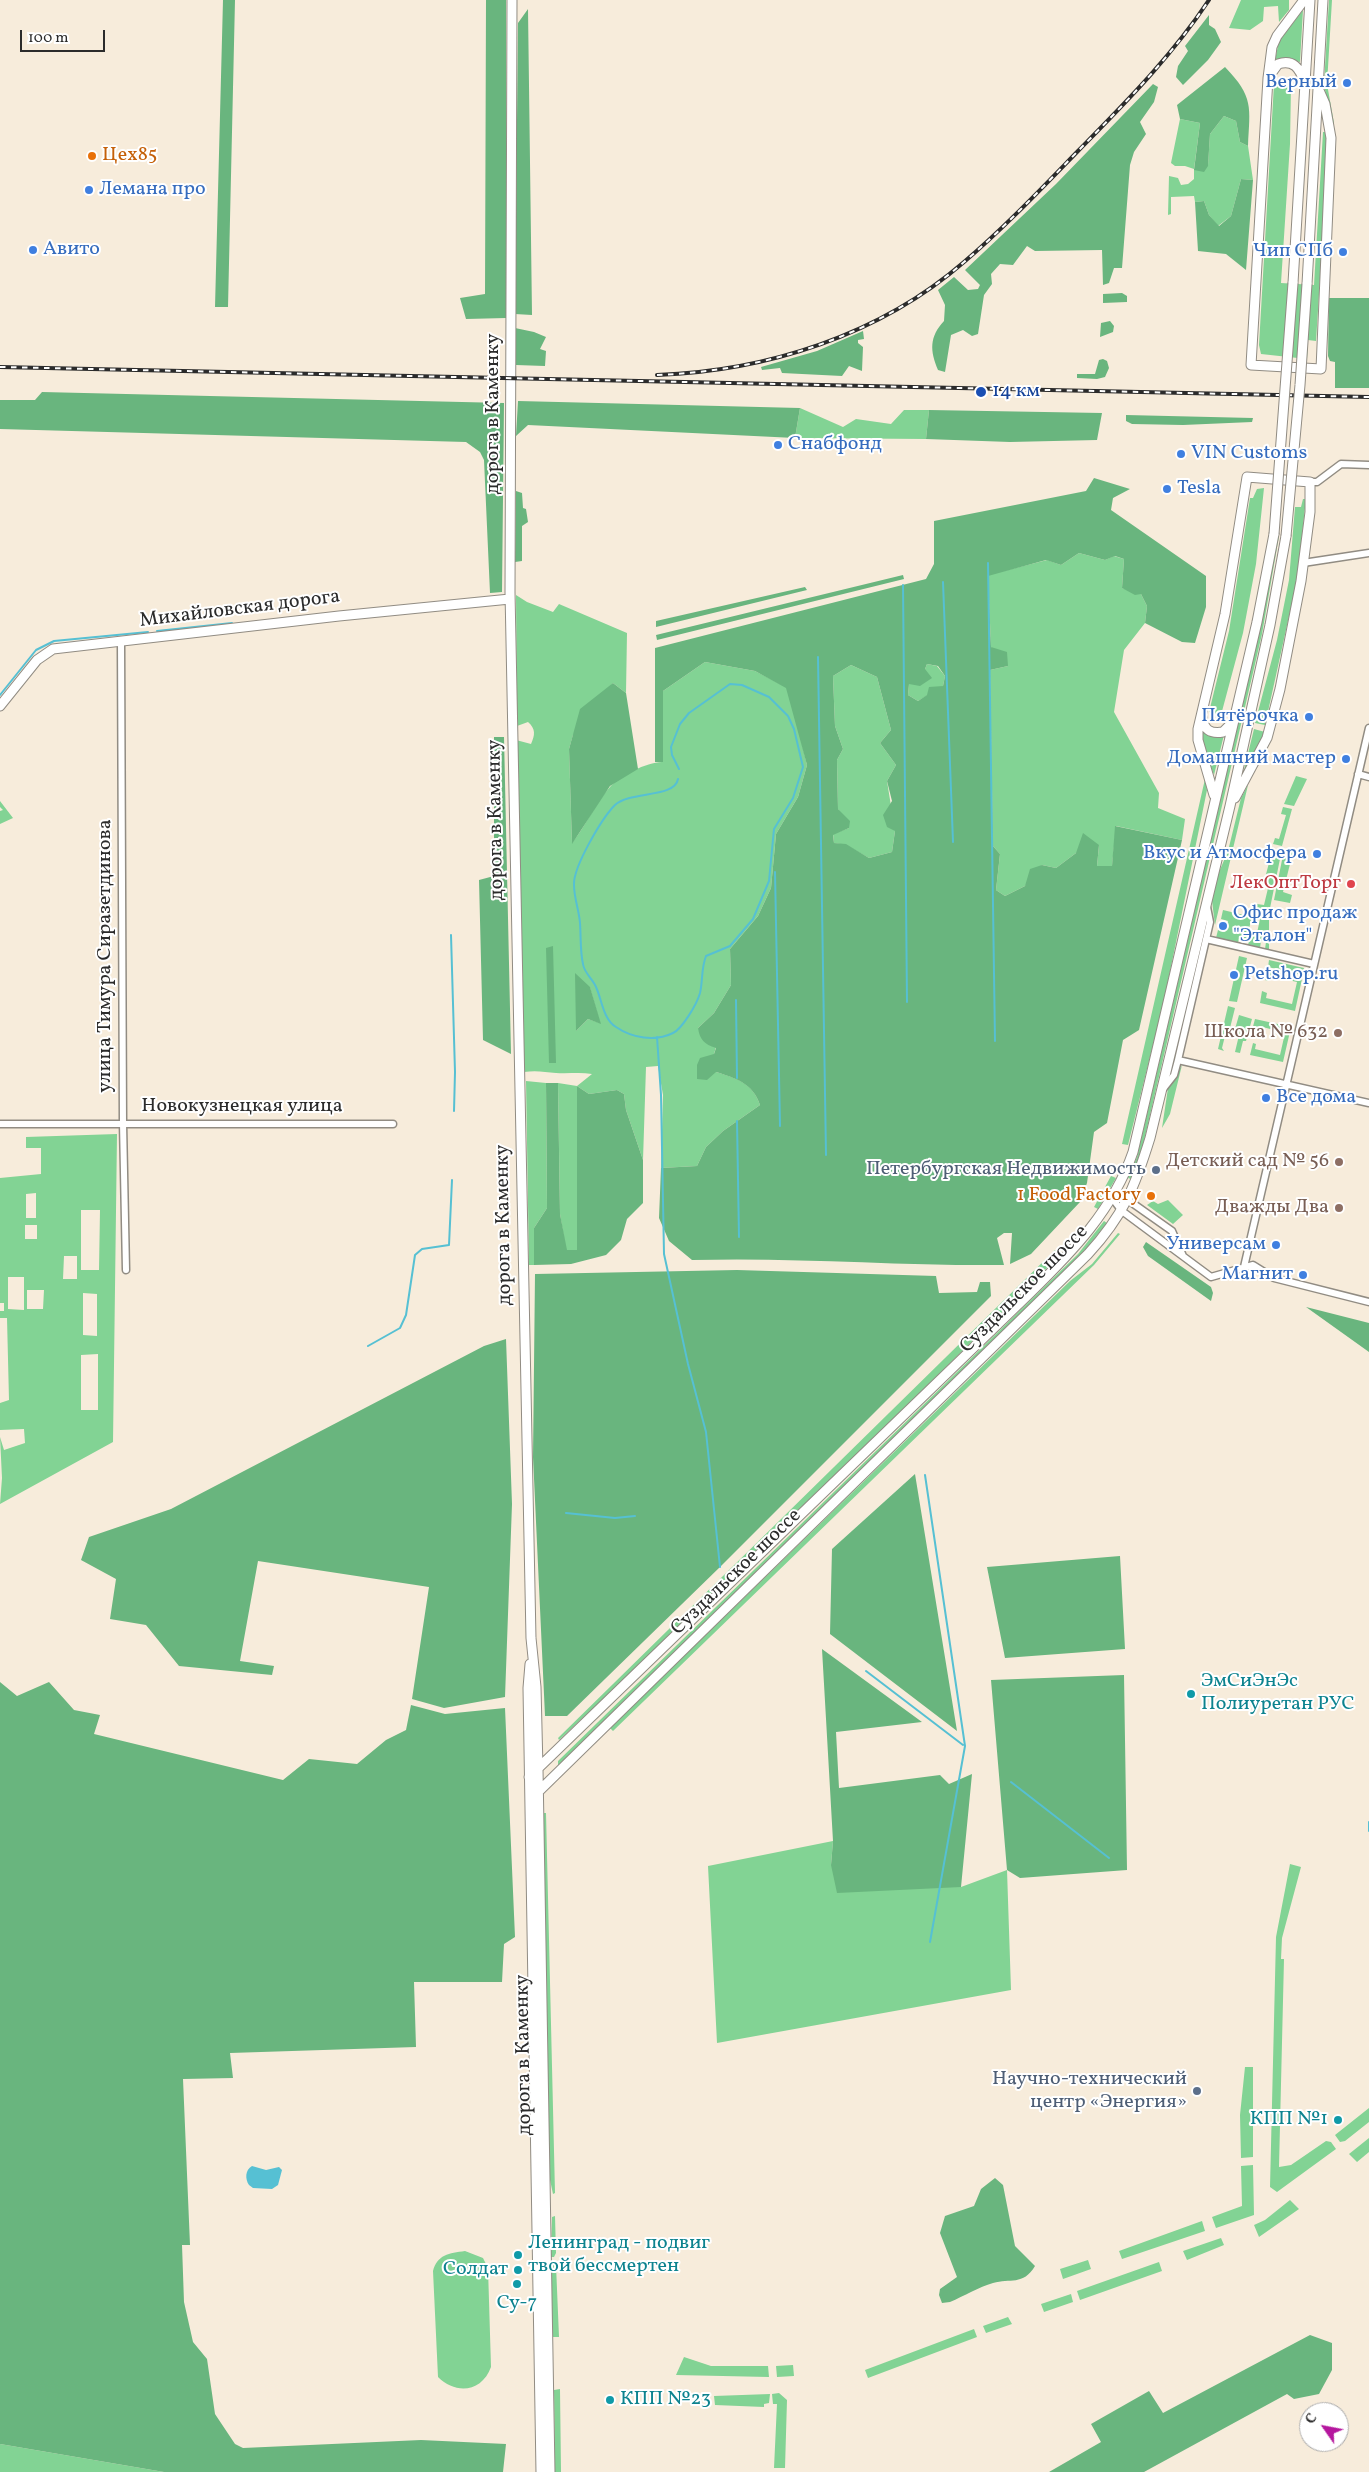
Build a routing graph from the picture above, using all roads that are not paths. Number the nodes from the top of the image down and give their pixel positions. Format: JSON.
{"nodes":[{"id":1,"x":512,"y":0,"type":"edge"},
{"id":2,"x":1304,"y":0,"type":"edge"},
{"id":3,"x":1310,"y":0,"type":"edge"},
{"id":4,"x":1323,"y":0,"type":"edge"},
{"id":5,"x":1268,"y":78,"type":"junction"},
{"id":6,"x":1305,"y":87,"type":"junction"},
{"id":7,"x":1318,"y":88,"type":"junction"},
{"id":8,"x":1369,"y":465,"type":"edge"},
{"id":9,"x":1310,"y":482,"type":"junction"},
{"id":10,"x":1369,"y":553,"type":"edge"},
{"id":11,"x":1303,"y":564,"type":"junction"},
{"id":12,"x":510,"y":600,"type":"junction"},
{"id":13,"x":121,"y":641,"type":"junction"},
{"id":14,"x":0,"y":706,"type":"edge"},
{"id":15,"x":1201,"y":714,"type":"junction"},
{"id":16,"x":1233,"y":722,"type":"junction"},
{"id":17,"x":1369,"y":728,"type":"edge"},
{"id":18,"x":1358,"y":774,"type":"junction"},
{"id":19,"x":1369,"y":777,"type":"edge"},
{"id":20,"x":1215,"y":798,"type":"junction"},
{"id":21,"x":1230,"y":806,"type":"junction"},
{"id":22,"x":1206,"y":901,"type":"junction"},
{"id":23,"x":1206,"y":939,"type":"junction"},
{"id":24,"x":1314,"y":964,"type":"junction"},
{"id":25,"x":1178,"y":1060,"type":"junction"},
{"id":26,"x":1285,"y":1084,"type":"junction"},
{"id":27,"x":1160,"y":1092,"type":"junction"},
{"id":28,"x":1369,"y":1103,"type":"edge"},
{"id":29,"x":123,"y":1123,"type":"junction"},
{"id":30,"x":0,"y":1124,"type":"edge"},
{"id":31,"x":393,"y":1124,"type":"dead end"},
{"id":32,"x":1112,"y":1198,"type":"junction"},
{"id":33,"x":1128,"y":1200,"type":"junction"},
{"id":34,"x":1122,"y":1211,"type":"junction"},
{"id":35,"x":1183,"y":1257,"type":"junction"},
{"id":36,"x":1244,"y":1267,"type":"junction"},
{"id":37,"x":126,"y":1270,"type":"dead end"},
{"id":38,"x":1369,"y":1302,"type":"edge"},
{"id":39,"x":531,"y":1638,"type":"junction"},
{"id":40,"x":538,"y":1769,"type":"junction"},
{"id":41,"x":530,"y":1777,"type":"junction"},
{"id":42,"x":534,"y":1790,"type":"junction"},
{"id":43,"x":541,"y":2472,"type":"edge"},
{"id":44,"x":550,"y":2472,"type":"edge"}],
"edges":[{"from":1,"to":12,"type":"main road","name":"дорога в Каменку"},
{"from":2,"to":5,"type":"main road"},
{"from":3,"to":6,"type":"main road"},
{"from":4,"to":7,"type":"main road"},
{"from":5,"to":6,"type":"main road"},
{"from":5,"to":7,"type":"main road"},
{"from":6,"to":16,"type":"main road","name":"Суздальское шоссе","bridge":true},
{"from":7,"to":21,"type":"main road","name":"Суздальское шоссе","bridge":true},
{"from":8,"to":9,"type":"street"},
{"from":9,"to":11,"type":"main road"},
{"from":9,"to":15,"type":"main road"},
{"from":10,"to":11,"type":"street"},
{"from":11,"to":21,"type":"main road"},
{"from":12,"to":13,"type":"main road","name":"Михайловская дорога"},
{"from":12,"to":39,"type":"main road","name":"дорога в Каменку"},
{"from":13,"to":14,"type":"main road","name":"Михайловская дорога"},
{"from":13,"to":29,"type":"street","name":"улица Тимура Сиразетдинова"},
{"from":15,"to":16,"type":"main road"},
{"from":15,"to":20,"type":"main road"},
{"from":16,"to":20,"type":"main road","name":"Суздальское шоссе"},
{"from":17,"to":18,"type":"street"},
{"from":18,"to":19,"type":"street"},
{"from":18,"to":24,"type":"street"},
{"from":20,"to":32,"type":"main road","name":"Суздальское шоссе"},
{"from":21,"to":22,"type":"main road","name":"Суздальское шоссе"},
{"from":22,"to":23,"type":"street"},
{"from":22,"to":27,"type":"main road","name":"Суздальское шоссе"},
{"from":23,"to":24,"type":"street"},
{"from":23,"to":25,"type":"street"},
{"from":24,"to":26,"type":"street"},
{"from":25,"to":26,"type":"street"},
{"from":25,"to":27,"type":"street"},
{"from":26,"to":28,"type":"street"},
{"from":26,"to":36,"type":"street"},
{"from":27,"to":33,"type":"main road","name":"Суздальское шоссе"},
{"from":29,"to":30,"type":"street","name":"Новокузнецкая улица"},
{"from":29,"to":31,"type":"street","name":"Новокузнецкая улица"},
{"from":29,"to":37,"type":"street","name":"улица Тимура Сиразетдинова"},
{"from":32,"to":33,"type":"street"},
{"from":32,"to":34,"type":"street"},
{"from":32,"to":40,"type":"main road","name":"Суздальское шоссе"},
{"from":33,"to":34,"type":"main road","name":"Суздальское шоссе"},
{"from":33,"to":35,"type":"street"},
{"from":34,"to":35,"type":"street"},
{"from":34,"to":42,"type":"main road","name":"Суздальское шоссе"},
{"from":35,"to":36,"type":"street"},
{"from":36,"to":38,"type":"street"},
{"from":39,"to":40,"type":"main road","name":"дорога в Каменку"},
{"from":39,"to":41,"type":"main road","name":"дорога в Каменку"},
{"from":40,"to":41,"type":"main road","name":"Суздальское шоссе"},
{"from":40,"to":42,"type":"main road","name":"дорога в Каменку"},
{"from":41,"to":42,"type":"main road","name":"дорога в Каменку"},
{"from":42,"to":43,"type":"main road","name":"дорога в Каменку"},
{"from":42,"to":44,"type":"main road","name":"дорога в Каменку"}]}
